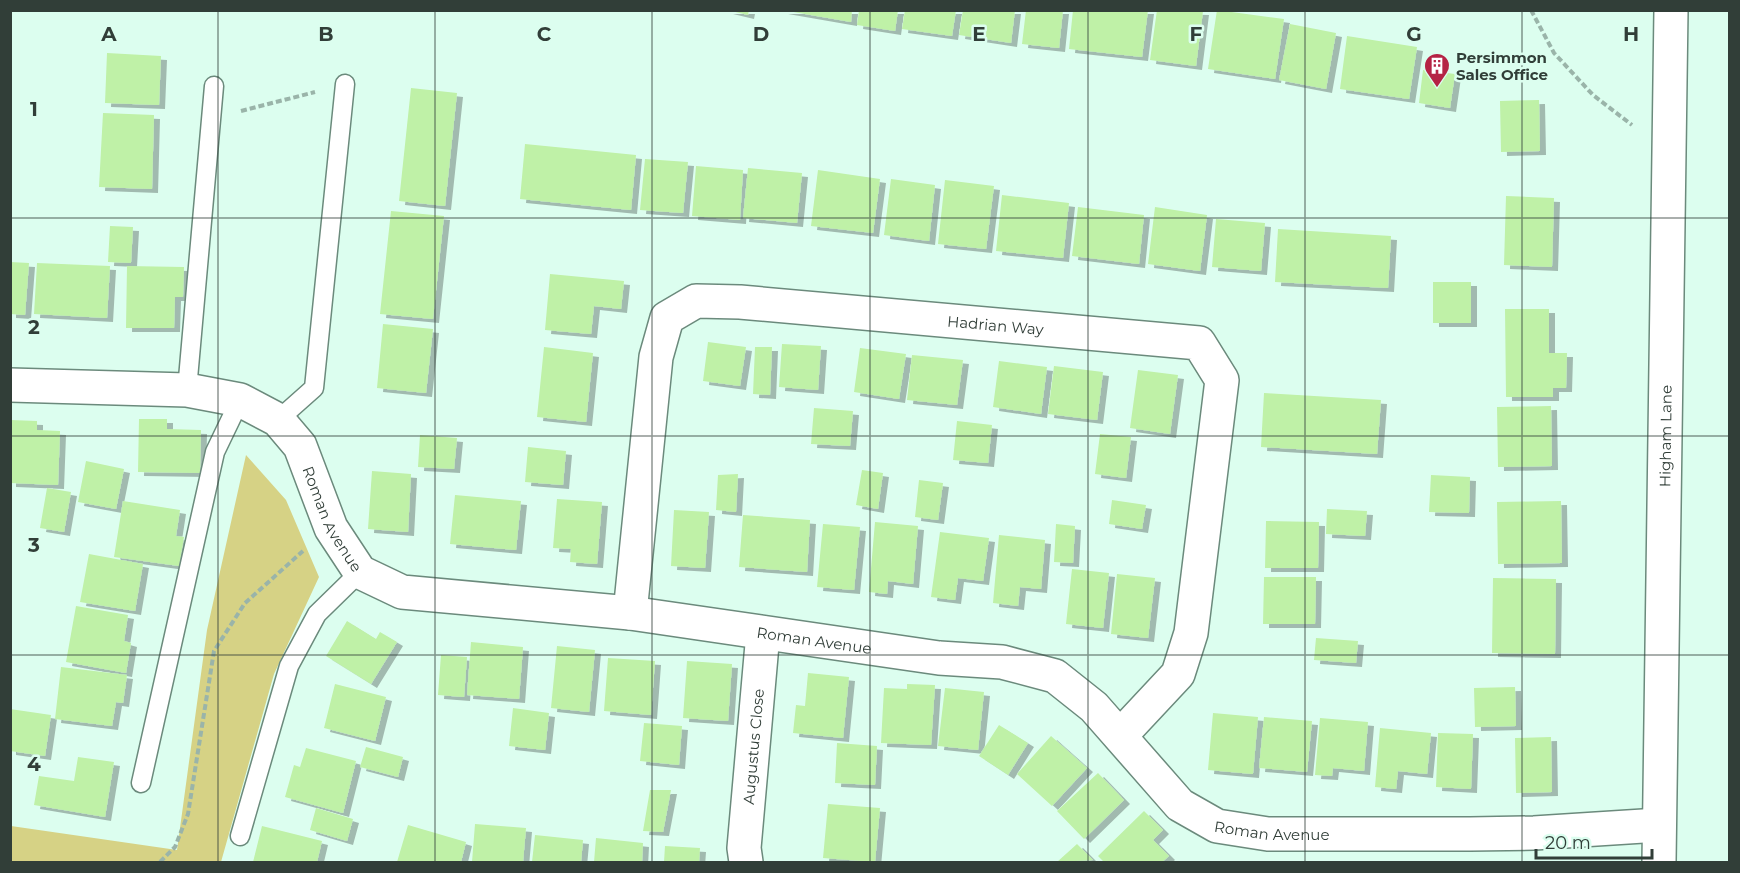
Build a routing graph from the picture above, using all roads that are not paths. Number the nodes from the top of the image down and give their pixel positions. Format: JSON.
{"nodes":[{"id":1,"x":1671,"y":10,"type":"edge"},
{"id":2,"x":345,"y":84,"type":"road end"},
{"id":3,"x":214,"y":86,"type":"dead end"},
{"id":4,"x":10,"y":385,"type":"edge"},
{"id":5,"x":187,"y":390,"type":"junction"},
{"id":6,"x":240,"y":400,"type":"junction"},
{"id":7,"x":278,"y":420,"type":"junction"},
{"id":8,"x":360,"y":572,"type":"junction"},
{"id":9,"x":630,"y":613,"type":"junction"},
{"id":10,"x":763,"y":633,"type":"junction"},
{"id":11,"x":1120,"y":736,"type":"junction"},
{"id":12,"x":141,"y":783,"type":"dead end"},
{"id":13,"x":1659,"y":825,"type":"junction"},
{"id":14,"x":240,"y":836,"type":"dead end"},
{"id":15,"x":746,"y":862,"type":"edge"},
{"id":16,"x":1659,"y":862,"type":"edge"}],
"edges":[{"from":1,"to":13,"type":"street","name":"Higham Lane"},
{"from":2,"to":7,"type":"lane"},
{"from":3,"to":5,"type":"lane"},
{"from":4,"to":5,"type":"street","name":"Roman Avenue"},
{"from":5,"to":6,"type":"street","name":"Roman Avenue"},
{"from":6,"to":7,"type":"street","name":"Roman Avenue"},
{"from":6,"to":12,"type":"lane"},
{"from":7,"to":8,"type":"street","name":"Roman Avenue"},
{"from":8,"to":9,"type":"street","name":"Roman Avenue"},
{"from":8,"to":14,"type":"lane"},
{"from":9,"to":10,"type":"street","name":"Roman Avenue"},
{"from":9,"to":11,"type":"street","name":"Hadrian Way"},
{"from":10,"to":11,"type":"street","name":"Roman Avenue"},
{"from":10,"to":15,"type":"street","name":"Augustus Close"},
{"from":11,"to":13,"type":"street","name":"Roman Avenue"},
{"from":13,"to":16,"type":"street","name":"Higham Lane"}]}
